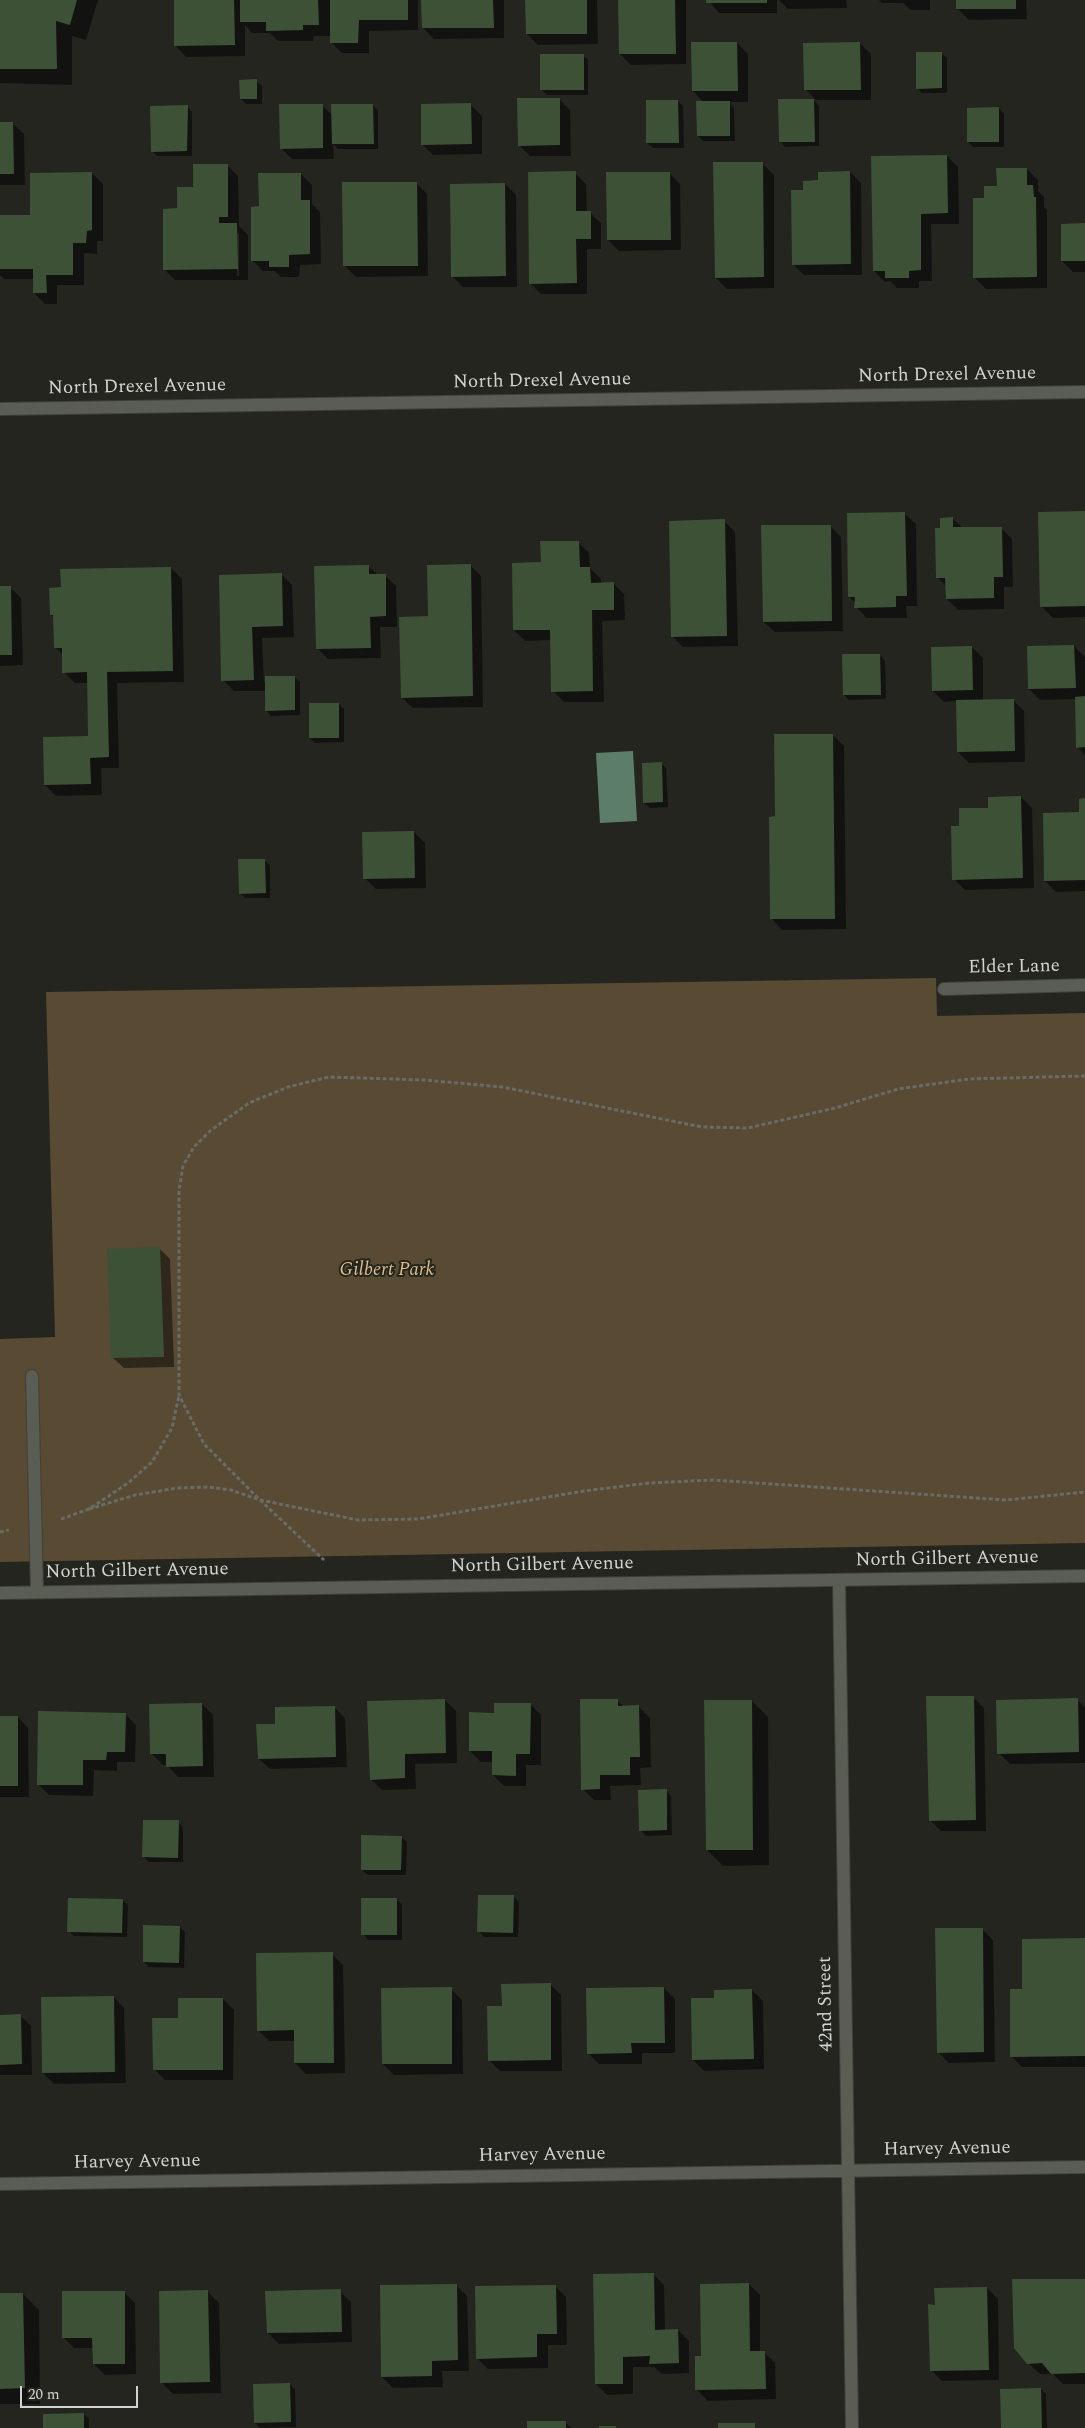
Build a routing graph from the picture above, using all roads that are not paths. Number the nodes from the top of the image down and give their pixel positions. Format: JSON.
{"nodes":[{"id":1,"x":1085,"y":392,"type":"edge"},
{"id":2,"x":0,"y":409,"type":"edge"},
{"id":3,"x":1085,"y":985,"type":"edge"},
{"id":4,"x":944,"y":989,"type":"dead end"},
{"id":5,"x":32,"y":1376,"type":"dead end"},
{"id":6,"x":1085,"y":1576,"type":"edge"},
{"id":7,"x":839,"y":1580,"type":"junction"},
{"id":8,"x":0,"y":1592,"type":"edge"},
{"id":9,"x":37,"y":1592,"type":"junction"},
{"id":10,"x":1085,"y":2167,"type":"edge"},
{"id":11,"x":849,"y":2170,"type":"junction"},
{"id":12,"x":0,"y":2184,"type":"edge"},
{"id":13,"x":852,"y":2428,"type":"edge"}],
"edges":[{"from":1,"to":2,"type":"street","name":"North Drexel Avenue"},
{"from":3,"to":4,"type":"street","name":"Elder Lane"},
{"from":5,"to":9,"type":"street"},
{"from":6,"to":7,"type":"street","name":"North Gilbert Avenue"},
{"from":7,"to":9,"type":"street","name":"North Gilbert Avenue"},
{"from":7,"to":11,"type":"street","name":"42nd Street"},
{"from":8,"to":9,"type":"street","name":"North Gilbert Avenue"},
{"from":10,"to":11,"type":"street","name":"Harvey Avenue"},
{"from":11,"to":12,"type":"street","name":"Harvey Avenue"},
{"from":11,"to":13,"type":"street","name":"42nd Street"}]}
